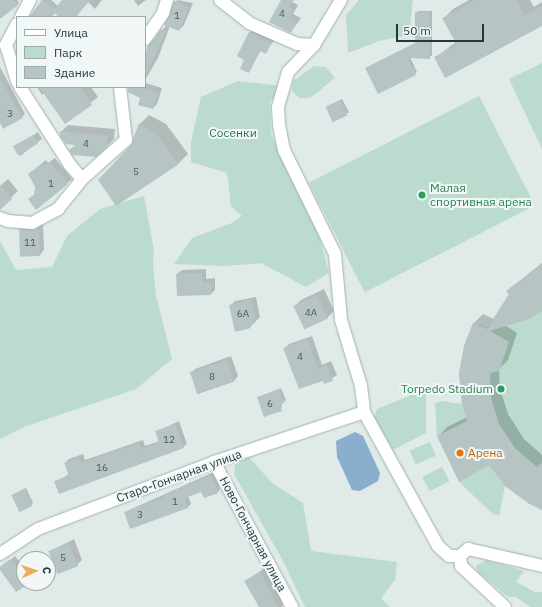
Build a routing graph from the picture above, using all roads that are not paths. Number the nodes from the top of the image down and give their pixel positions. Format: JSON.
{"nodes":[{"id":1,"x":30,"y":0,"type":"edge"},
{"id":2,"x":167,"y":0,"type":"edge"},
{"id":3,"x":220,"y":0,"type":"edge"},
{"id":4,"x":341,"y":0,"type":"edge"},
{"id":5,"x":22,"y":16,"type":"edge"},
{"id":6,"x":16,"y":26,"type":"edge"},
{"id":7,"x":146,"y":38,"type":"edge"},
{"id":8,"x":314,"y":45,"type":"junction"},
{"id":9,"x":16,"y":79,"type":"edge"},
{"id":10,"x":21,"y":88,"type":"edge"},
{"id":11,"x":120,"y":88,"type":"edge"},
{"id":12,"x":82,"y":179,"type":"junction"},
{"id":13,"x":0,"y":218,"type":"edge"},
{"id":14,"x":364,"y":412,"type":"junction"},
{"id":15,"x":214,"y":462,"type":"junction"},
{"id":16,"x":0,"y":554,"type":"edge"},
{"id":17,"x":460,"y":556,"type":"junction"},
{"id":18,"x":542,"y":566,"type":"edge"},
{"id":19,"x":292,"y":607,"type":"edge"},
{"id":20,"x":505,"y":607,"type":"edge"}],
"edges":[{"from":1,"to":5,"type":"street"},
{"from":2,"to":7,"type":"street"},
{"from":3,"to":8,"type":"street"},
{"from":4,"to":8,"type":"street"},
{"from":6,"to":9,"type":"street"},
{"from":8,"to":14,"type":"street"},
{"from":10,"to":12,"type":"street"},
{"from":11,"to":12,"type":"street"},
{"from":12,"to":13,"type":"street"},
{"from":14,"to":15,"type":"street","name":"Старо-Гончарная улица"},
{"from":14,"to":17,"type":"street"},
{"from":15,"to":16,"type":"street","name":"Старо-Гончарная улица"},
{"from":15,"to":19,"type":"street","name":"Ново-Гончарная улица"},
{"from":17,"to":18,"type":"street"},
{"from":17,"to":20,"type":"street"}]}
